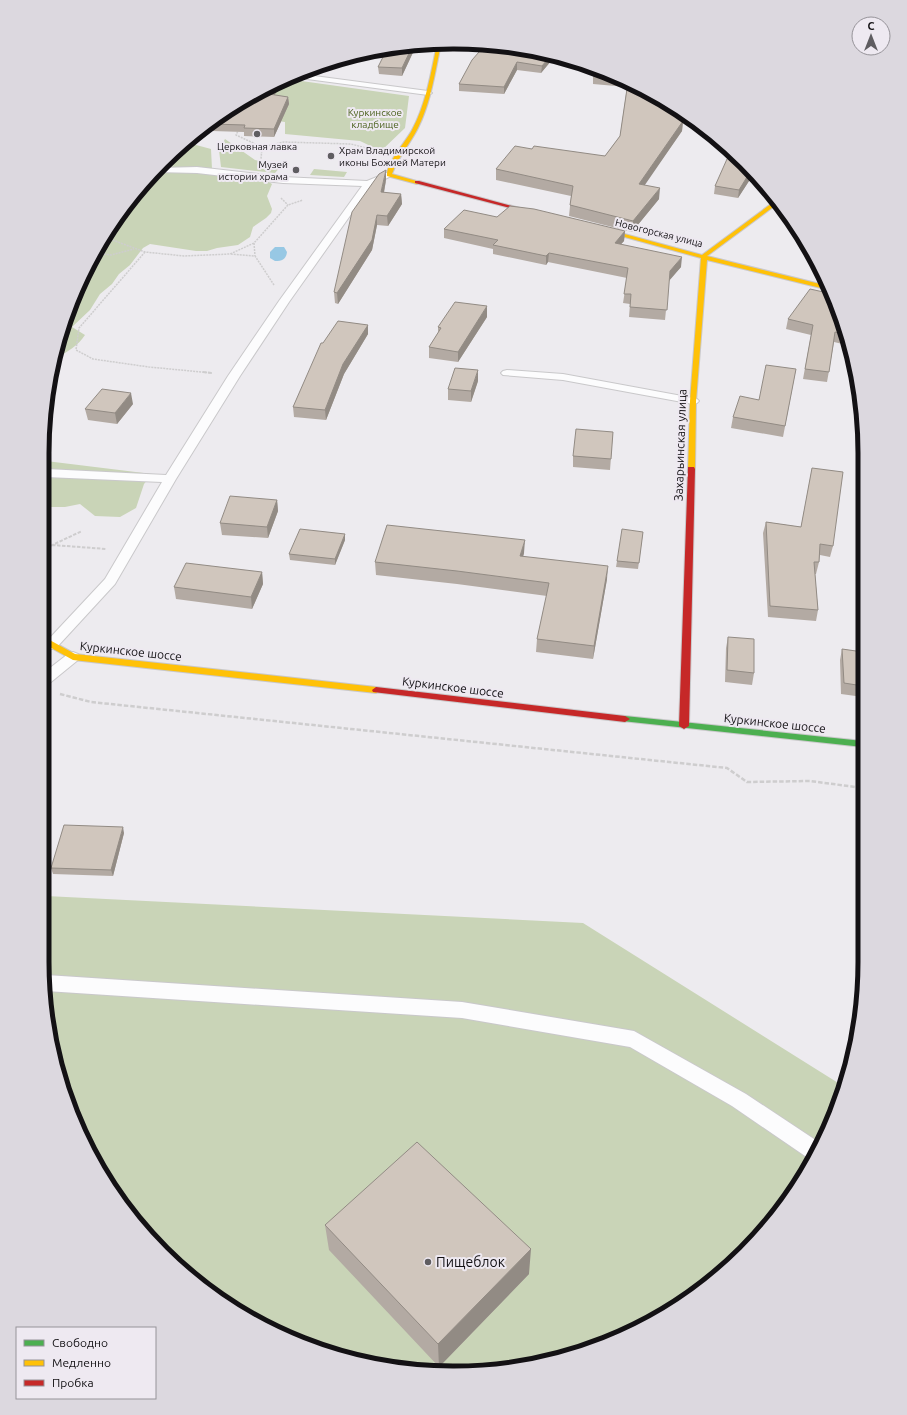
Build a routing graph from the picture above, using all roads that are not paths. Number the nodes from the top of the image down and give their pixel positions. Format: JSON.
{"nodes":[{"id":1,"x":438,"y":50,"type":"edge"},
{"id":2,"x":305,"y":77,"type":"edge"},
{"id":3,"x":428,"y":93,"type":"junction"},
{"id":4,"x":163,"y":171,"type":"edge"},
{"id":5,"x":161,"y":173,"type":"edge"},
{"id":6,"x":389,"y":175,"type":"junction"},
{"id":7,"x":162,"y":183,"type":"dead end"},
{"id":8,"x":368,"y":184,"type":"junction"},
{"id":9,"x":772,"y":205,"type":"edge"},
{"id":10,"x":551,"y":217,"type":"edge"},
{"id":11,"x":582,"y":225,"type":"edge"},
{"id":12,"x":704,"y":256,"type":"junction"},
{"id":13,"x":821,"y":286,"type":"edge"},
{"id":14,"x":507,"y":373,"type":"dead end"},
{"id":15,"x":693,"y":401,"type":"junction"},
{"id":16,"x":49,"y":473,"type":"edge"},
{"id":17,"x":170,"y":479,"type":"junction"},
{"id":18,"x":49,"y":642,"type":"edge"},
{"id":19,"x":73,"y":657,"type":"junction"},
{"id":20,"x":49,"y":676,"type":"edge"},
{"id":21,"x":684,"y":726,"type":"junction"},
{"id":22,"x":858,"y":743,"type":"edge"},
{"id":23,"x":50,"y":983,"type":"edge"},
{"id":24,"x":812,"y":1149,"type":"edge"}],
"edges":[{"from":1,"to":3,"type":"street"},
{"from":2,"to":3,"type":"lane"},
{"from":3,"to":6,"type":"street"},
{"from":4,"to":8,"type":"lane"},
{"from":5,"to":7,"type":"lane"},
{"from":6,"to":8,"type":"lane"},
{"from":6,"to":10,"type":"street"},
{"from":8,"to":17,"type":"lane"},
{"from":9,"to":12,"type":"street"},
{"from":11,"to":12,"type":"street","name":"Новогорская улица"},
{"from":12,"to":13,"type":"street","name":"Новогорская улица"},
{"from":12,"to":15,"type":"street","name":"Захарьинская улица"},
{"from":14,"to":15,"type":"lane"},
{"from":15,"to":21,"type":"street","name":"Захарьинская улица"},
{"from":16,"to":17,"type":"lane"},
{"from":17,"to":18,"type":"lane"},
{"from":18,"to":19,"type":"street","name":"Куркинское шоссе"},
{"from":19,"to":20,"type":"lane"},
{"from":19,"to":21,"type":"street","name":"Куркинское шоссе"},
{"from":21,"to":22,"type":"street","name":"Куркинское шоссе"},
{"from":23,"to":24,"type":"lane"}]}
